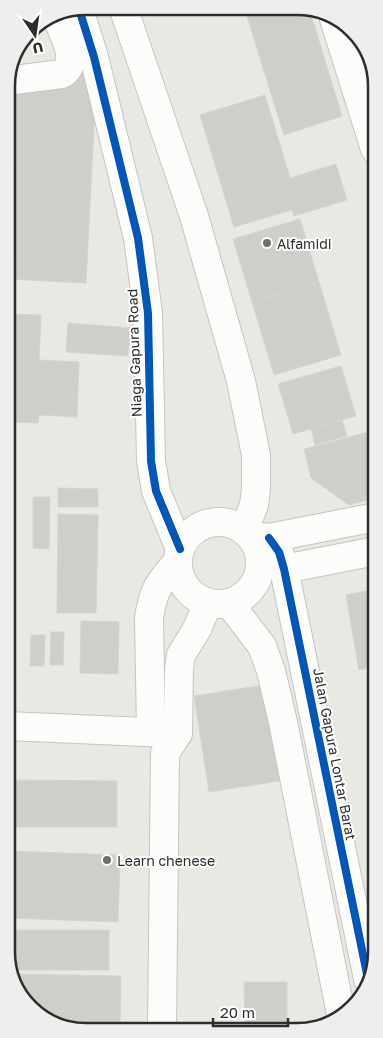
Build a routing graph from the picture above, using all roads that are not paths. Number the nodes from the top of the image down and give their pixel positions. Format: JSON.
{"nodes":[{"id":1,"x":81,"y":15,"type":"edge"},
{"id":2,"x":125,"y":15,"type":"edge"},
{"id":3,"x":58,"y":21,"type":"edge"},
{"id":4,"x":337,"y":28,"type":"edge"},
{"id":5,"x":15,"y":80,"type":"edge"},
{"id":6,"x":368,"y":127,"type":"edge"},
{"id":7,"x":368,"y":518,"type":"edge"},
{"id":8,"x":254,"y":534,"type":"junction"},
{"id":9,"x":368,"y":553,"type":"edge"},
{"id":10,"x":179,"y":555,"type":"junction"},
{"id":11,"x":284,"y":569,"type":"junction"},
{"id":12,"x":219,"y":603,"type":"junction"},
{"id":13,"x":15,"y":727,"type":"edge"},
{"id":14,"x":165,"y":739,"type":"junction"},
{"id":15,"x":366,"y":970,"type":"edge"},
{"id":16,"x":340,"y":1008,"type":"edge"},
{"id":17,"x":162,"y":1023,"type":"edge"}],
"edges":[{"from":1,"to":10,"type":"street","name":"Niaga Gapura Road"},
{"from":2,"to":8,"type":"street"},
{"from":3,"to":5,"type":"street"},
{"from":4,"to":6,"type":"street"},
{"from":7,"to":8,"type":"street"},
{"from":8,"to":10,"type":"street"},
{"from":8,"to":11,"type":"street","name":"Jalan Gapura Lontar Barat"},
{"from":8,"to":12,"type":"street"},
{"from":9,"to":11,"type":"street"},
{"from":10,"to":12,"type":"street"},
{"from":10,"to":14,"type":"street"},
{"from":11,"to":15,"type":"street","name":"Jalan Gapura Lontar Barat"},
{"from":12,"to":14,"type":"street"},
{"from":12,"to":16,"type":"street"},
{"from":13,"to":14,"type":"street"},
{"from":14,"to":17,"type":"street"}]}
